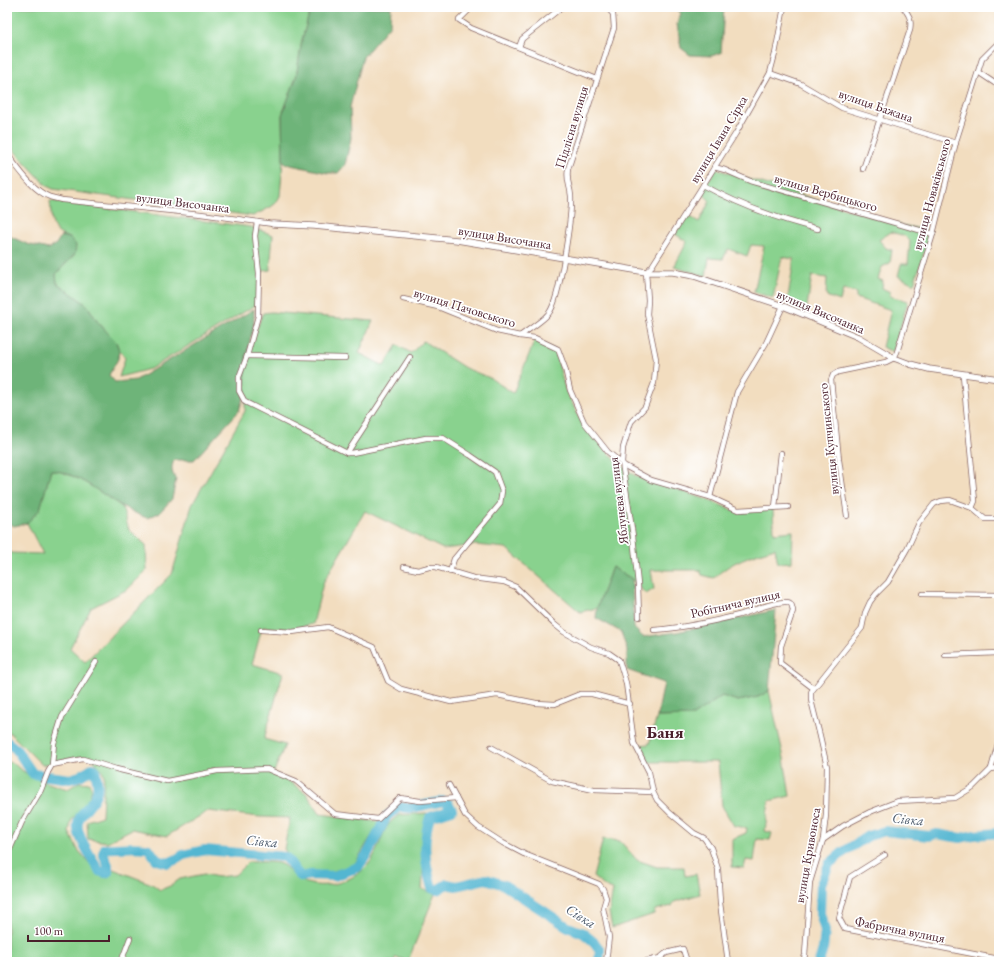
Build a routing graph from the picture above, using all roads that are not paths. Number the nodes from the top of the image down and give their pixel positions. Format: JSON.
{"nodes":[{"id":1,"x":472,"y":7,"type":"edge"},
{"id":2,"x":562,"y":7,"type":"edge"},
{"id":3,"x":607,"y":7,"type":"edge"},
{"id":4,"x":784,"y":7,"type":"edge"},
{"id":5,"x":903,"y":7,"type":"edge"},
{"id":6,"x":999,"y":42,"type":"edge"},
{"id":7,"x":519,"y":47,"type":"junction"},
{"id":8,"x":978,"y":72,"type":"junction"},
{"id":9,"x":770,"y":73,"type":"junction"},
{"id":10,"x":597,"y":79,"type":"junction"},
{"id":11,"x":999,"y":86,"type":"edge"},
{"id":12,"x":879,"y":119,"type":"junction"},
{"id":13,"x":956,"y":142,"type":"junction"},
{"id":14,"x":7,"y":154,"type":"edge"},
{"id":15,"x":714,"y":167,"type":"junction"},
{"id":16,"x":863,"y":169,"type":"dead end"},
{"id":17,"x":703,"y":185,"type":"junction"},
{"id":18,"x":257,"y":222,"type":"junction"},
{"id":19,"x":273,"y":224,"type":"joint"},
{"id":20,"x":818,"y":229,"type":"dead end"},
{"id":21,"x":933,"y":234,"type":"junction"},
{"id":22,"x":565,"y":258,"type":"junction"},
{"id":23,"x":646,"y":272,"type":"junction"},
{"id":24,"x":403,"y":299,"type":"dead end"},
{"id":25,"x":784,"y":306,"type":"junction"},
{"id":26,"x":520,"y":336,"type":"junction"},
{"id":27,"x":247,"y":356,"type":"junction"},
{"id":28,"x":410,"y":357,"type":"dead end"},
{"id":29,"x":345,"y":358,"type":"dead end"},
{"id":30,"x":894,"y":358,"type":"junction"},
{"id":31,"x":963,"y":375,"type":"junction"},
{"id":32,"x":999,"y":379,"type":"edge"},
{"id":33,"x":347,"y":453,"type":"junction"},
{"id":34,"x":780,"y":453,"type":"dead end"},
{"id":35,"x":622,"y":462,"type":"junction"},
{"id":36,"x":710,"y":497,"type":"junction"},
{"id":37,"x":775,"y":507,"type":"junction"},
{"id":38,"x":788,"y":507,"type":"dead end"},
{"id":39,"x":972,"y":508,"type":"junction"},
{"id":40,"x":847,"y":516,"type":"dead end"},
{"id":41,"x":999,"y":519,"type":"edge"},
{"id":42,"x":404,"y":567,"type":"dead end"},
{"id":43,"x":450,"y":572,"type":"junction"},
{"id":44,"x":922,"y":594,"type":"dead end"},
{"id":45,"x":999,"y":595,"type":"edge"},
{"id":46,"x":639,"y":617,"type":"dead end"},
{"id":47,"x":261,"y":630,"type":"dead end"},
{"id":48,"x":654,"y":630,"type":"dead end"},
{"id":49,"x":999,"y":653,"type":"edge"},
{"id":50,"x":945,"y":655,"type":"dead end"},
{"id":51,"x":96,"y":662,"type":"dead end"},
{"id":52,"x":813,"y":688,"type":"junction"},
{"id":53,"x":630,"y":704,"type":"junction"},
{"id":54,"x":999,"y":740,"type":"edge"},
{"id":55,"x":491,"y":747,"type":"dead end"},
{"id":56,"x":52,"y":765,"type":"junction"},
{"id":57,"x":999,"y":768,"type":"edge"},
{"id":58,"x":991,"y":769,"type":"junction"},
{"id":59,"x":449,"y":785,"type":"dead end"},
{"id":60,"x":653,"y":792,"type":"junction"},
{"id":61,"x":456,"y":798,"type":"junction"},
{"id":62,"x":823,"y":840,"type":"junction"},
{"id":63,"x":885,"y":855,"type":"dead end"},
{"id":64,"x":7,"y":856,"type":"edge"},
{"id":65,"x":130,"y":938,"type":"dead end"},
{"id":66,"x":999,"y":959,"type":"edge"},
{"id":67,"x":121,"y":962,"type":"edge"},
{"id":68,"x":606,"y":962,"type":"edge"},
{"id":69,"x":647,"y":962,"type":"edge"},
{"id":70,"x":687,"y":962,"type":"edge"},
{"id":71,"x":728,"y":962,"type":"edge"},
{"id":72,"x":802,"y":962,"type":"edge"}],
"edges":[{"from":1,"to":7,"type":"street"},
{"from":2,"to":7,"type":"street"},
{"from":3,"to":10,"type":"street","name":"Підлісна вулиця"},
{"from":4,"to":9,"type":"street","name":"вулиця Івана Сірка"},
{"from":5,"to":12,"type":"street"},
{"from":6,"to":8,"type":"street","name":"вулиця Новаківського"},
{"from":7,"to":10,"type":"street"},
{"from":8,"to":11,"type":"street"},
{"from":8,"to":13,"type":"street","name":"вулиця Новаківського"},
{"from":9,"to":12,"type":"street","name":"вулиця Бажана"},
{"from":9,"to":15,"type":"street","name":"вулиця Івана Сірка"},
{"from":10,"to":22,"type":"street","name":"Підлісна вулиця"},
{"from":12,"to":13,"type":"street","name":"вулиця Бажана"},
{"from":12,"to":16,"type":"street"},
{"from":13,"to":21,"type":"street","name":"вулиця Новаківського"},
{"from":14,"to":18,"type":"street","name":"вулиця Височанка"},
{"from":15,"to":17,"type":"street","name":"вулиця Івана Сірка"},
{"from":15,"to":21,"type":"street","name":"вулиця Вербицького"},
{"from":17,"to":20,"type":"street"},
{"from":17,"to":23,"type":"street","name":"вулиця Івана Сірка"},
{"from":18,"to":19,"type":"street","name":"вулиця Височанка"},
{"from":18,"to":27,"type":"street"},
{"from":19,"to":22,"type":"street","name":"вулиця Височанка"},
{"from":21,"to":30,"type":"street","name":"вулиця Новаківського"},
{"from":22,"to":23,"type":"street","name":"вулиця Височанка"},
{"from":22,"to":26,"type":"street","name":"вулиця Пачовського"},
{"from":23,"to":25,"type":"street","name":"вулиця Височанка"},
{"from":23,"to":35,"type":"street","name":"Яблунева вулиця"},
{"from":24,"to":26,"type":"street","name":"вулиця Пачовського"},
{"from":25,"to":30,"type":"street","name":"вулиця Височанка"},
{"from":25,"to":36,"type":"street"},
{"from":26,"to":35,"type":"street","name":"вулиця Пачовського"},
{"from":27,"to":29,"type":"street"},
{"from":27,"to":33,"type":"street"},
{"from":28,"to":33,"type":"street"},
{"from":30,"to":31,"type":"street","name":"вулиця Височанка"},
{"from":30,"to":40,"type":"street","name":"вулиця Купчинського"},
{"from":31,"to":32,"type":"street","name":"вулиця Височанка"},
{"from":31,"to":39,"type":"street"},
{"from":33,"to":43,"type":"street"},
{"from":34,"to":37,"type":"street"},
{"from":35,"to":36,"type":"street","name":"вулиця Пачовського"},
{"from":35,"to":46,"type":"street","name":"Яблунева вулиця"},
{"from":36,"to":37,"type":"street","name":"вулиця Пачовського"},
{"from":37,"to":38,"type":"street","name":"вулиця Пачовського"},
{"from":39,"to":41,"type":"street"},
{"from":39,"to":52,"type":"street"},
{"from":42,"to":43,"type":"street"},
{"from":43,"to":53,"type":"street"},
{"from":44,"to":45,"type":"street"},
{"from":47,"to":53,"type":"street"},
{"from":48,"to":52,"type":"street","name":"Робітнича вулиця"},
{"from":49,"to":50,"type":"street"},
{"from":51,"to":56,"type":"street"},
{"from":52,"to":62,"type":"street","name":"вулиця Кривоноса"},
{"from":53,"to":60,"type":"street"},
{"from":54,"to":58,"type":"street"},
{"from":55,"to":60,"type":"street"},
{"from":56,"to":61,"type":"street"},
{"from":56,"to":64,"type":"street"},
{"from":57,"to":58,"type":"street"},
{"from":58,"to":62,"type":"street"},
{"from":59,"to":61,"type":"street"},
{"from":60,"to":71,"type":"street"},
{"from":61,"to":68,"type":"street"},
{"from":62,"to":72,"type":"street","name":"вулиця Кривоноса"},
{"from":63,"to":66,"type":"street","name":"Фабрична вулиця"},
{"from":65,"to":67,"type":"street"},
{"from":69,"to":70,"type":"street"}]}
